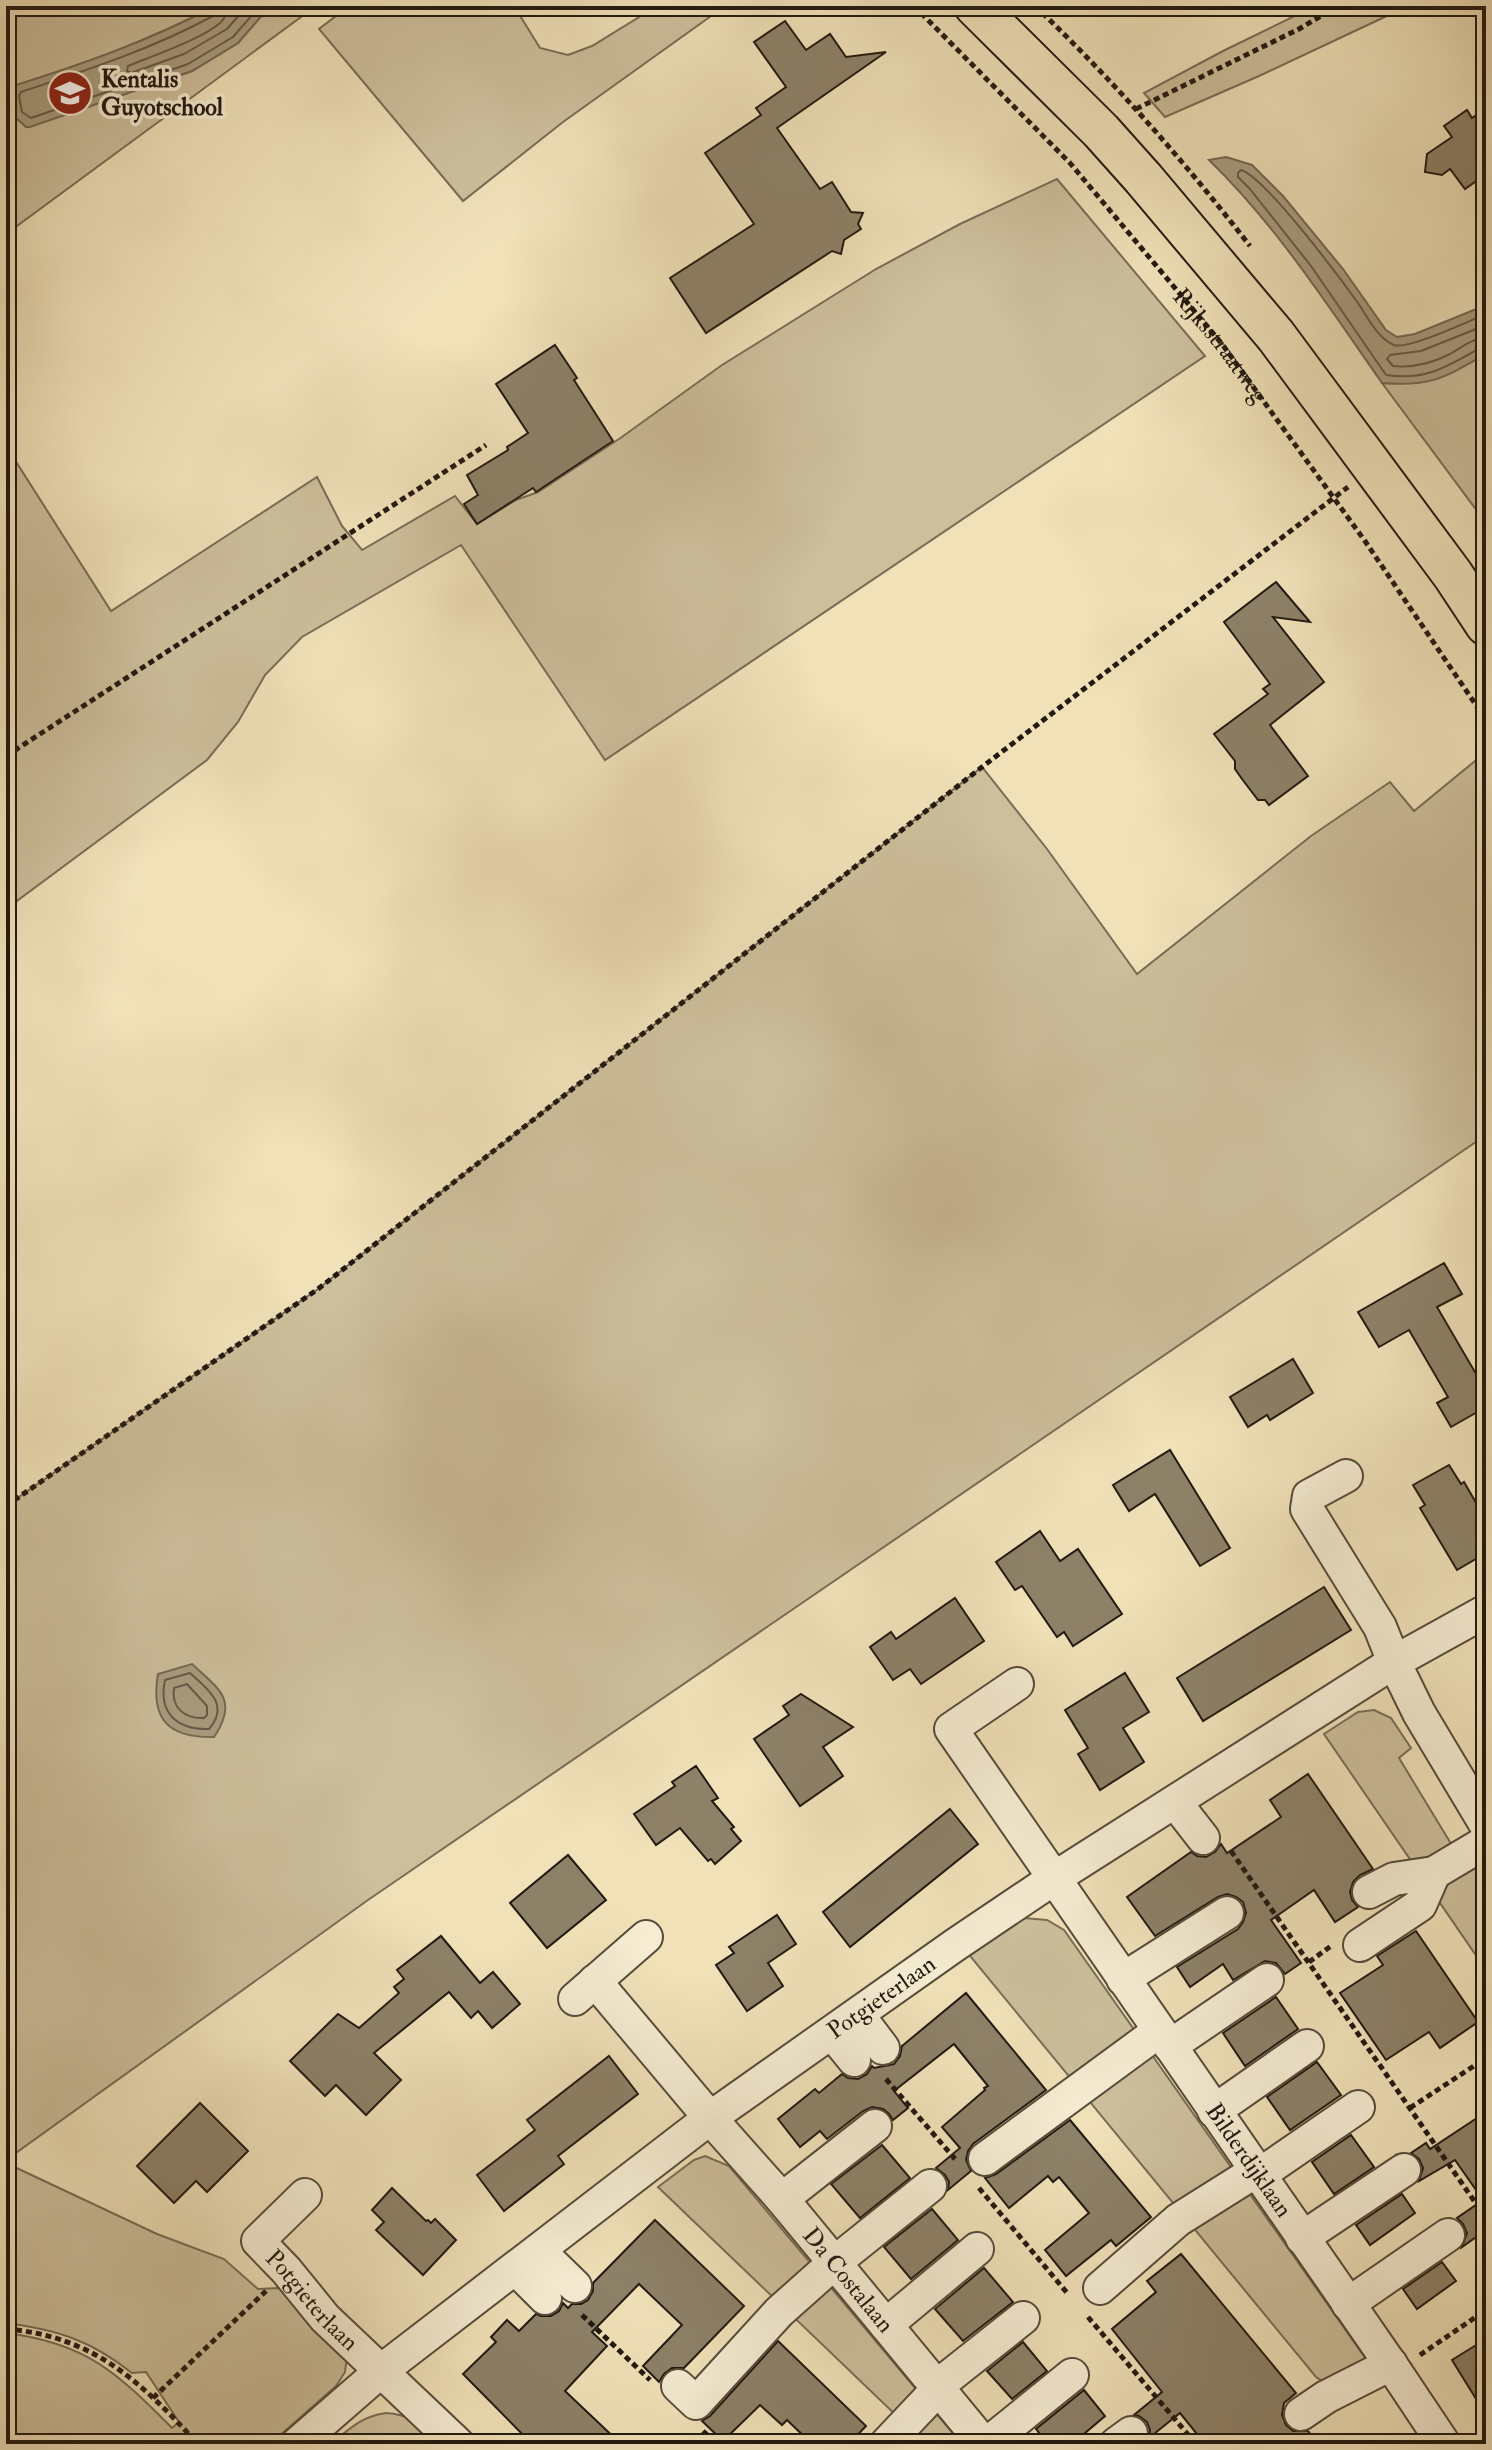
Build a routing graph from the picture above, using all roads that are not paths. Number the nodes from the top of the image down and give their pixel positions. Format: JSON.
{"nodes":[{"id":1,"x":975,"y":6,"type":"edge"},
{"id":2,"x":1486,"y":625,"type":"edge"},
{"id":3,"x":1346,"y":1476,"type":"dead end"},
{"id":4,"x":1486,"y":1611,"type":"edge"},
{"id":5,"x":1394,"y":1662,"type":"junction"},
{"id":6,"x":1017,"y":1684,"type":"dead end"},
{"id":7,"x":1175,"y":1802,"type":"junction"},
{"id":8,"x":1486,"y":1825,"type":"edge"},
{"id":9,"x":1215,"y":1841,"type":"road end"},
{"id":10,"x":1486,"y":1842,"type":"edge"},
{"id":11,"x":1434,"y":1873,"type":"junction"},
{"id":12,"x":1053,"y":1879,"type":"junction"},
{"id":13,"x":1369,"y":1892,"type":"dead end"},
{"id":14,"x":1227,"y":1913,"type":"dead end"},
{"id":15,"x":646,"y":1937,"type":"dead end"},
{"id":16,"x":1360,"y":1945,"type":"dead end"},
{"id":17,"x":1123,"y":1979,"type":"junction"},
{"id":18,"x":1267,"y":1980,"type":"dead end"},
{"id":19,"x":845,"y":2024,"type":"junction"},
{"id":20,"x":1164,"y":2039,"type":"junction"},
{"id":21,"x":1307,"y":2046,"type":"dead end"},
{"id":22,"x":872,"y":2059,"type":"road end"},
{"id":23,"x":1358,"y":2107,"type":"dead end"},
{"id":24,"x":1214,"y":2111,"type":"junction"},
{"id":25,"x":710,"y":2118,"type":"junction"},
{"id":26,"x":875,"y":2126,"type":"dead end"},
{"id":27,"x":971,"y":2167,"type":"road end"},
{"id":28,"x":1404,"y":2170,"type":"dead end"},
{"id":29,"x":1257,"y":2173,"type":"junction"},
{"id":30,"x":930,"y":2186,"type":"dead end"},
{"id":31,"x":305,"y":2195,"type":"dead end"},
{"id":32,"x":782,"y":2199,"type":"junction"},
{"id":33,"x":1448,"y":2235,"type":"dead end"},
{"id":34,"x":1302,"y":2238,"type":"junction"},
{"id":35,"x":977,"y":2249,"type":"dead end"},
{"id":36,"x":527,"y":2260,"type":"junction"},
{"id":37,"x":834,"y":2263,"type":"junction"},
{"id":38,"x":545,"y":2298,"type":"dead end"},
{"id":39,"x":1084,"y":2298,"type":"road end"},
{"id":40,"x":578,"y":2300,"type":"road end"},
{"id":41,"x":1348,"y":2304,"type":"junction"},
{"id":42,"x":1023,"y":2318,"type":"dead end"},
{"id":43,"x":886,"y":2325,"type":"junction"},
{"id":44,"x":1393,"y":2368,"type":"junction"},
{"id":45,"x":381,"y":2371,"type":"junction"},
{"id":46,"x":1072,"y":2375,"type":"dead end"},
{"id":47,"x":670,"y":2388,"type":"road end"},
{"id":48,"x":937,"y":2388,"type":"junction"},
{"id":49,"x":1301,"y":2414,"type":"dead end"},
{"id":50,"x":1434,"y":2440,"type":"edge"},
{"id":51,"x":297,"y":2444,"type":"edge"},
{"id":52,"x":458,"y":2444,"type":"edge"},
{"id":53,"x":886,"y":2444,"type":"edge"},
{"id":54,"x":985,"y":2444,"type":"edge"}],
"edges":[{"from":1,"to":2,"type":"main road","name":"Rijksstraatweg"},
{"from":3,"to":5,"type":"street"},
{"from":4,"to":5,"type":"street","name":"Potgieterlaan"},
{"from":5,"to":7,"type":"street","name":"Potgieterlaan"},
{"from":5,"to":8,"type":"street"},
{"from":6,"to":12,"type":"street"},
{"from":7,"to":9,"type":"street"},
{"from":7,"to":12,"type":"street","name":"Potgieterlaan"},
{"from":10,"to":11,"type":"street"},
{"from":11,"to":13,"type":"street"},
{"from":11,"to":16,"type":"street"},
{"from":12,"to":17,"type":"street","name":"Bilderdijklaan"},
{"from":12,"to":19,"type":"street","name":"Potgieterlaan"},
{"from":14,"to":17,"type":"street"},
{"from":15,"to":25,"type":"street"},
{"from":17,"to":20,"type":"street","name":"Bilderdijklaan"},
{"from":18,"to":20,"type":"street"},
{"from":19,"to":22,"type":"street"},
{"from":19,"to":25,"type":"street","name":"Potgieterlaan"},
{"from":20,"to":24,"type":"street","name":"Bilderdijklaan"},
{"from":20,"to":27,"type":"street"},
{"from":21,"to":24,"type":"street"},
{"from":23,"to":29,"type":"street"},
{"from":24,"to":29,"type":"street","name":"Bilderdijklaan"},
{"from":25,"to":32,"type":"street","name":"Da Costalaan"},
{"from":25,"to":36,"type":"street","name":"Potgieterlaan"},
{"from":26,"to":32,"type":"street"},
{"from":28,"to":34,"type":"street"},
{"from":29,"to":34,"type":"street","name":"Bilderdijklaan"},
{"from":29,"to":39,"type":"street"},
{"from":30,"to":37,"type":"street"},
{"from":31,"to":45,"type":"street","name":"Potgieterlaan"},
{"from":32,"to":37,"type":"street","name":"Da Costalaan"},
{"from":33,"to":41,"type":"street"},
{"from":34,"to":41,"type":"street","name":"Bilderdijklaan"},
{"from":35,"to":43,"type":"street"},
{"from":36,"to":38,"type":"street"},
{"from":36,"to":40,"type":"street"},
{"from":36,"to":45,"type":"street","name":"Potgieterlaan"},
{"from":37,"to":43,"type":"street","name":"Da Costalaan"},
{"from":37,"to":47,"type":"street"},
{"from":41,"to":44,"type":"street","name":"Bilderdijklaan"},
{"from":42,"to":48,"type":"street"},
{"from":43,"to":48,"type":"street","name":"Da Costalaan"},
{"from":44,"to":49,"type":"street"},
{"from":44,"to":50,"type":"street","name":"Bilderdijklaan"},
{"from":45,"to":51,"type":"street","name":"Potgieterlaan"},
{"from":45,"to":52,"type":"street"},
{"from":46,"to":54,"type":"street"},
{"from":48,"to":53,"type":"street"},
{"from":48,"to":54,"type":"street","name":"Da Costalaan"}]}
